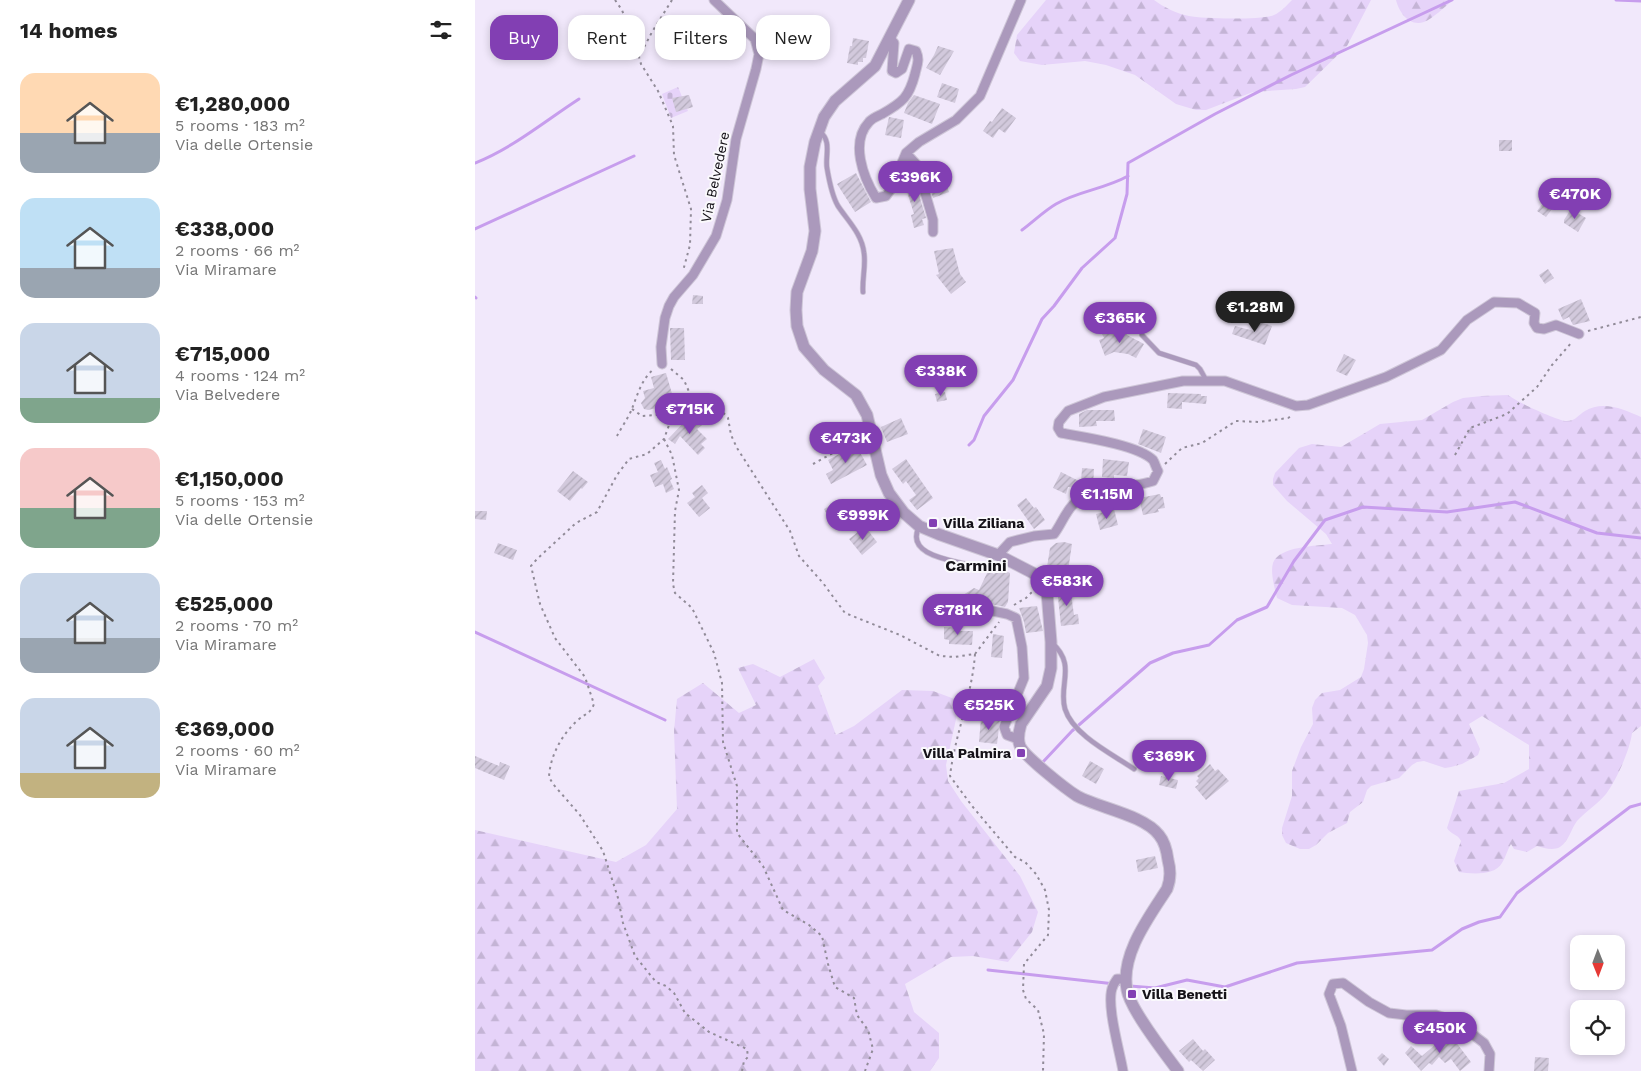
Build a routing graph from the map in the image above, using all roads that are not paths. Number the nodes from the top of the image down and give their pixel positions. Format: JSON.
{"nodes":[{"id":1,"x":714,"y":0,"type":"edge"},
{"id":2,"x":909,"y":0,"type":"edge"},
{"id":3,"x":1021,"y":0,"type":"edge"},
{"id":4,"x":889,"y":38,"type":"junction"},
{"id":5,"x":819,"y":131,"type":"junction"},
{"id":6,"x":906,"y":152,"type":"junction"},
{"id":7,"x":933,"y":232,"type":"dead end"},
{"id":8,"x":863,"y":292,"type":"dead end"},
{"id":9,"x":1579,"y":334,"type":"road end"},
{"id":10,"x":1143,"y":335,"type":"dead end"},
{"id":11,"x":662,"y":364,"type":"road end"},
{"id":12,"x":1207,"y":381,"type":"junction"},
{"id":13,"x":919,"y":526,"type":"junction"},
{"id":14,"x":998,"y":555,"type":"junction"},
{"id":15,"x":969,"y":565,"type":"dead end"},
{"id":16,"x":974,"y":607,"type":"dead end"},
{"id":17,"x":1051,"y":642,"type":"junction"},
{"id":18,"x":1018,"y":739,"type":"junction"},
{"id":19,"x":1134,"y":769,"type":"dead end"},
{"id":20,"x":1126,"y":979,"type":"junction"},
{"id":21,"x":1123,"y":1071,"type":"edge"},
{"id":22,"x":1178,"y":1071,"type":"edge"},
{"id":23,"x":1353,"y":1071,"type":"edge"},
{"id":24,"x":1489,"y":1071,"type":"edge"}],
"edges":[{"from":1,"to":11,"type":"street","name":"Via Belvedere"},
{"from":2,"to":4,"type":"street"},
{"from":3,"to":6,"type":"street"},
{"from":4,"to":5,"type":"street"},
{"from":4,"to":6,"type":"street"},
{"from":5,"to":8,"type":"lane"},
{"from":5,"to":13,"type":"street"},
{"from":6,"to":7,"type":"street"},
{"from":9,"to":12,"type":"street"},
{"from":10,"to":12,"type":"lane"},
{"from":12,"to":14,"type":"street"},
{"from":13,"to":14,"type":"street"},
{"from":13,"to":15,"type":"lane"},
{"from":14,"to":17,"type":"street"},
{"from":16,"to":18,"type":"street"},
{"from":17,"to":18,"type":"street"},
{"from":17,"to":19,"type":"lane"},
{"from":18,"to":20,"type":"street"},
{"from":20,"to":21,"type":"street"},
{"from":20,"to":22,"type":"street"},
{"from":23,"to":24,"type":"street"}]}
